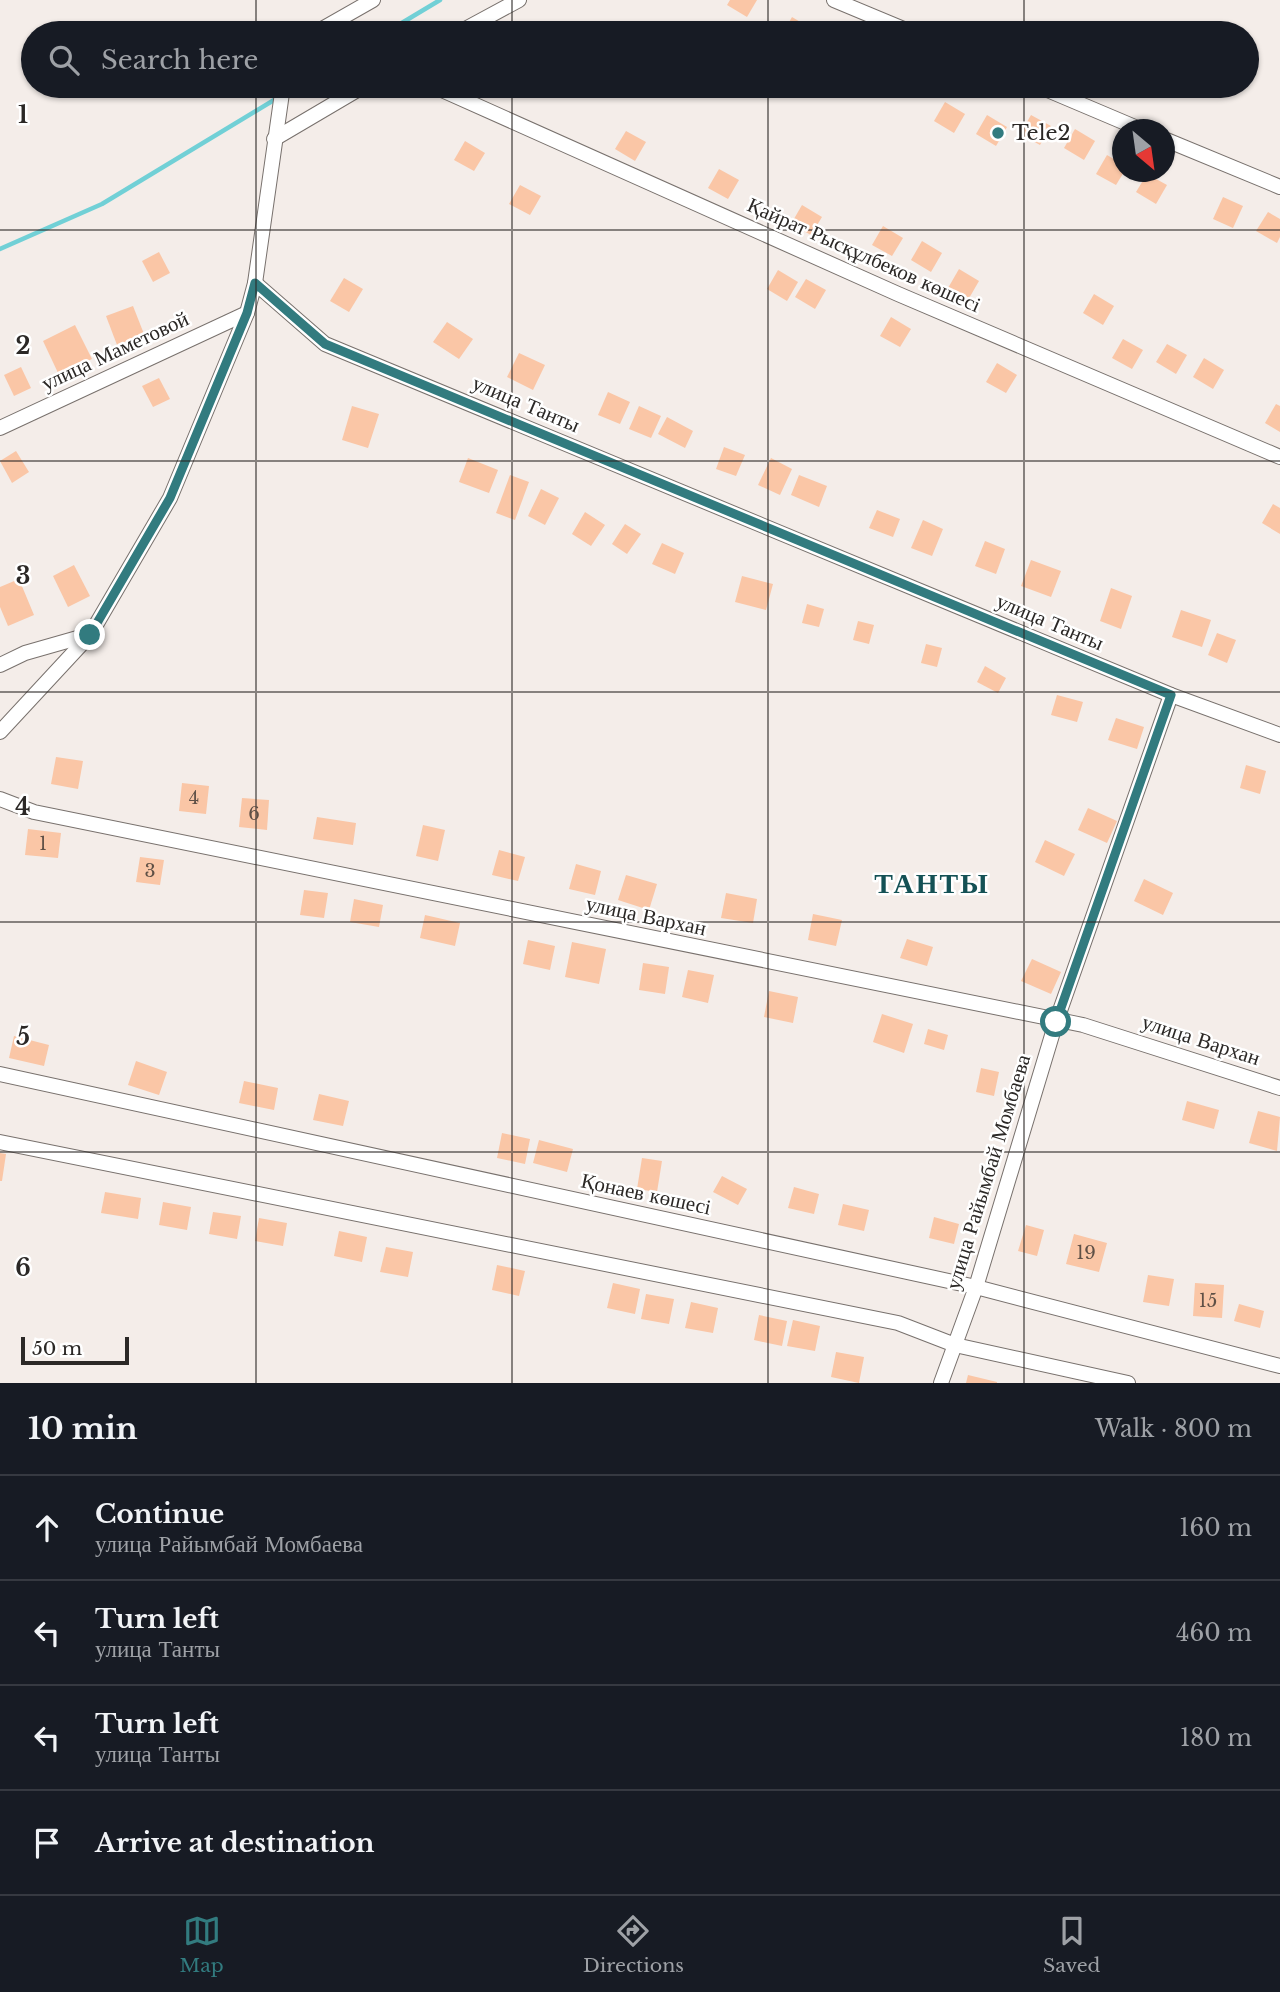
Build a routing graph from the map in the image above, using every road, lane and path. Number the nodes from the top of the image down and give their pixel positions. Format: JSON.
{"nodes":[{"id":1,"x":373,"y":0,"type":"edge"},
{"id":2,"x":519,"y":0,"type":"edge"},
{"id":3,"x":834,"y":0,"type":"edge"},
{"id":4,"x":336,"y":21,"type":"edge"},
{"id":5,"x":480,"y":21,"type":"edge"},
{"id":6,"x":884,"y":21,"type":"edge"},
{"id":7,"x":281,"y":98,"type":"edge"},
{"id":8,"x":344,"y":98,"type":"edge"},
{"id":9,"x":460,"y":98,"type":"edge"},
{"id":10,"x":1066,"y":98,"type":"edge"},
{"id":11,"x":1116,"y":119,"type":"edge"},
{"id":12,"x":274,"y":139,"type":"junction"},
{"id":13,"x":1175,"y":144,"type":"edge"},
{"id":14,"x":1280,"y":187,"type":"edge"},
{"id":15,"x":255,"y":283,"type":"junction"},
{"id":16,"x":247,"y":313,"type":"junction"},
{"id":17,"x":0,"y":428,"type":"edge"},
{"id":18,"x":1280,"y":457,"type":"edge"},
{"id":19,"x":90,"y":635,"type":"junction"},
{"id":20,"x":0,"y":665,"type":"edge"},
{"id":21,"x":1171,"y":695,"type":"junction"},
{"id":22,"x":0,"y":732,"type":"edge"},
{"id":23,"x":1280,"y":735,"type":"edge"},
{"id":24,"x":0,"y":799,"type":"edge"},
{"id":25,"x":1056,"y":1022,"type":"junction"},
{"id":26,"x":0,"y":1074,"type":"edge"},
{"id":27,"x":1280,"y":1088,"type":"edge"},
{"id":28,"x":0,"y":1142,"type":"edge"},
{"id":29,"x":976,"y":1287,"type":"junction"},
{"id":30,"x":955,"y":1345,"type":"junction"},
{"id":31,"x":1280,"y":1366,"type":"edge"},
{"id":32,"x":941,"y":1383,"type":"edge"},
{"id":33,"x":1128,"y":1383,"type":"edge"}],
"edges":[{"from":1,"to":4,"type":"street"},
{"from":2,"to":5,"type":"street"},
{"from":3,"to":6,"type":"street"},
{"from":7,"to":12,"type":"street"},
{"from":8,"to":12,"type":"street"},
{"from":9,"to":18,"type":"street","name":"Қайрат Рысқұлбеков көшесі"},
{"from":10,"to":11,"type":"street"},
{"from":12,"to":15,"type":"street"},
{"from":13,"to":14,"type":"street"},
{"from":15,"to":16,"type":"street"},
{"from":15,"to":21,"type":"street","name":"улица Танты"},
{"from":16,"to":17,"type":"street","name":"улица Маметовой"},
{"from":16,"to":19,"type":"street"},
{"from":19,"to":20,"type":"street"},
{"from":19,"to":22,"type":"street"},
{"from":21,"to":23,"type":"street","name":"улица Танты"},
{"from":21,"to":25,"type":"street","name":"улица Райымбай Момбаева"},
{"from":24,"to":25,"type":"street","name":"улица Вархан"},
{"from":25,"to":27,"type":"street","name":"улица Вархан"},
{"from":25,"to":29,"type":"street","name":"улица Райымбай Момбаева"},
{"from":26,"to":29,"type":"street","name":"Қонаев көшесі"},
{"from":28,"to":30,"type":"street"},
{"from":29,"to":30,"type":"street","name":"улица Райымбай Момбаева"},
{"from":29,"to":31,"type":"street","name":"Қонаев көшесі"},
{"from":30,"to":32,"type":"street","name":"улица Райымбай Момбаева"},
{"from":30,"to":33,"type":"street"}]}
